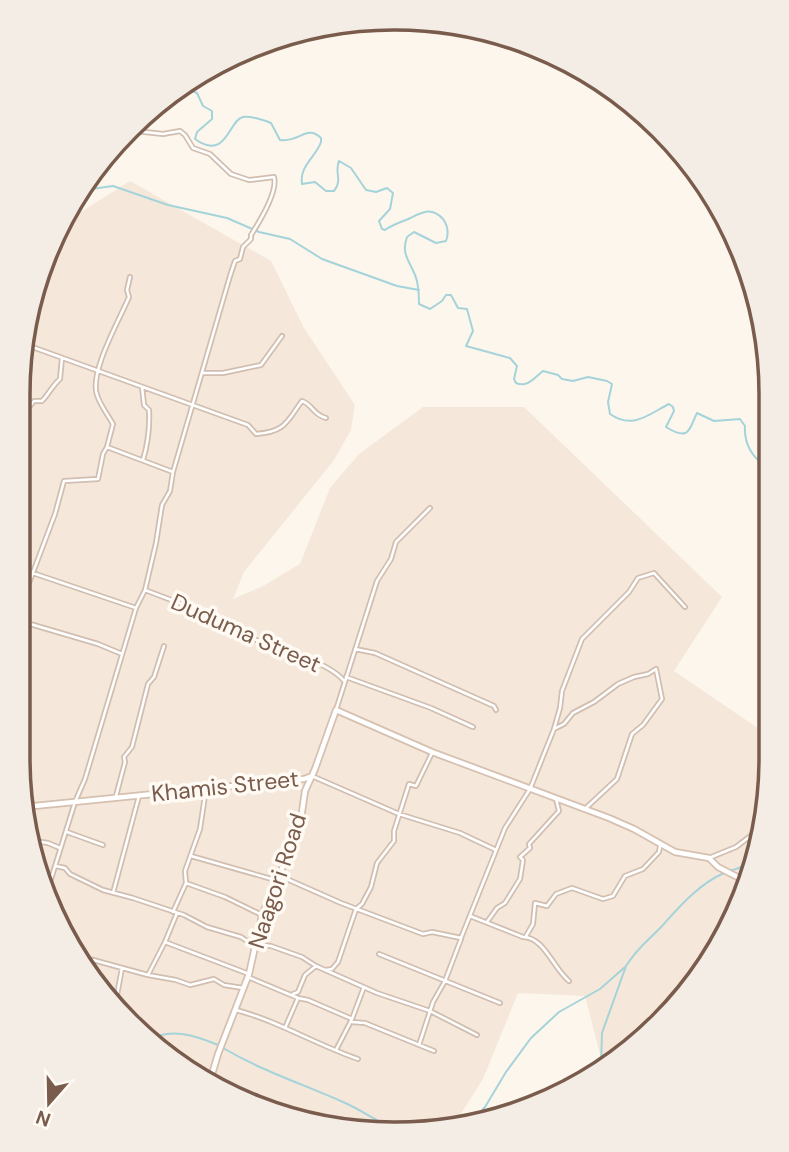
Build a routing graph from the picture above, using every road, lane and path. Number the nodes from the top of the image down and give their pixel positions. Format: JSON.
{"nodes":[{"id":1,"x":142,"y":132,"type":"edge"},
{"id":2,"x":130,"y":277,"type":"dead end"},
{"id":3,"x":282,"y":336,"type":"dead end"},
{"id":4,"x":33,"y":347,"type":"edge"},
{"id":5,"x":62,"y":358,"type":"junction"},
{"id":6,"x":98,"y":371,"type":"junction"},
{"id":7,"x":203,"y":373,"type":"junction"},
{"id":8,"x":142,"y":387,"type":"junction"},
{"id":9,"x":30,"y":406,"type":"edge"},
{"id":10,"x":194,"y":406,"type":"junction"},
{"id":11,"x":326,"y":418,"type":"dead end"},
{"id":12,"x":107,"y":447,"type":"junction"},
{"id":13,"x":143,"y":460,"type":"junction"},
{"id":14,"x":173,"y":472,"type":"junction"},
{"id":15,"x":430,"y":508,"type":"dead end"},
{"id":16,"x":30,"y":571,"type":"edge"},
{"id":17,"x":33,"y":572,"type":"junction"},
{"id":18,"x":30,"y":580,"type":"edge"},
{"id":19,"x":145,"y":590,"type":"junction"},
{"id":20,"x":685,"y":607,"type":"dead end"},
{"id":21,"x":136,"y":608,"type":"junction"},
{"id":22,"x":30,"y":624,"type":"edge"},
{"id":23,"x":164,"y":646,"type":"dead end"},
{"id":24,"x":355,"y":649,"type":"junction"},
{"id":25,"x":122,"y":654,"type":"junction"},
{"id":26,"x":339,"y":675,"type":"junction"},
{"id":27,"x":345,"y":677,"type":"junction"},
{"id":28,"x":336,"y":710,"type":"junction"},
{"id":29,"x":496,"y":710,"type":"dead end"},
{"id":30,"x":473,"y":727,"type":"dead end"},
{"id":31,"x":554,"y":729,"type":"junction"},
{"id":32,"x":432,"y":752,"type":"junction"},
{"id":33,"x":312,"y":776,"type":"junction"},
{"id":34,"x":205,"y":789,"type":"junction"},
{"id":35,"x":530,"y":789,"type":"junction"},
{"id":36,"x":139,"y":796,"type":"junction"},
{"id":37,"x":556,"y":798,"type":"junction"},
{"id":38,"x":116,"y":799,"type":"junction"},
{"id":39,"x":75,"y":802,"type":"junction"},
{"id":40,"x":33,"y":806,"type":"edge"},
{"id":41,"x":584,"y":810,"type":"junction"},
{"id":42,"x":399,"y":814,"type":"junction"},
{"id":43,"x":67,"y":832,"type":"junction"},
{"id":44,"x":750,"y":836,"type":"edge"},
{"id":45,"x":40,"y":842,"type":"edge"},
{"id":46,"x":660,"y":844,"type":"junction"},
{"id":47,"x":103,"y":845,"type":"dead end"},
{"id":48,"x":60,"y":848,"type":"junction"},
{"id":49,"x":496,"y":849,"type":"junction"},
{"id":50,"x":191,"y":856,"type":"junction"},
{"id":51,"x":709,"y":858,"type":"junction"},
{"id":52,"x":56,"y":866,"type":"junction"},
{"id":53,"x":279,"y":878,"type":"junction"},
{"id":54,"x":739,"y":878,"type":"edge"},
{"id":55,"x":51,"y":880,"type":"edge"},
{"id":56,"x":186,"y":883,"type":"junction"},
{"id":57,"x":113,"y":893,"type":"junction"},
{"id":58,"x":356,"y":909,"type":"junction"},
{"id":59,"x":175,"y":913,"type":"junction"},
{"id":60,"x":262,"y":915,"type":"junction"},
{"id":61,"x":470,"y":916,"type":"junction"},
{"id":62,"x":487,"y":922,"type":"junction"},
{"id":63,"x":526,"y":936,"type":"junction"},
{"id":64,"x":461,"y":938,"type":"junction"},
{"id":65,"x":165,"y":942,"type":"junction"},
{"id":66,"x":256,"y":943,"type":"junction"},
{"id":67,"x":379,"y":954,"type":"dead end"},
{"id":68,"x":90,"y":959,"type":"edge"},
{"id":69,"x":316,"y":966,"type":"junction"},
{"id":70,"x":122,"y":968,"type":"junction"},
{"id":71,"x":326,"y":970,"type":"junction"},
{"id":72,"x":148,"y":975,"type":"junction"},
{"id":73,"x":248,"y":975,"type":"junction"},
{"id":74,"x":445,"y":981,"type":"junction"},
{"id":75,"x":569,"y":981,"type":"dead end"},
{"id":76,"x":364,"y":986,"type":"junction"},
{"id":77,"x":243,"y":988,"type":"junction"},
{"id":78,"x":293,"y":994,"type":"junction"},
{"id":79,"x":117,"y":995,"type":"edge"},
{"id":80,"x":298,"y":998,"type":"junction"},
{"id":81,"x":500,"y":1003,"type":"dead end"},
{"id":82,"x":236,"y":1010,"type":"junction"},
{"id":83,"x":430,"y":1011,"type":"junction"},
{"id":84,"x":352,"y":1021,"type":"junction"},
{"id":85,"x":285,"y":1028,"type":"junction"},
{"id":86,"x":477,"y":1035,"type":"dead end"},
{"id":87,"x":419,"y":1045,"type":"junction"},
{"id":88,"x":336,"y":1050,"type":"junction"},
{"id":89,"x":434,"y":1051,"type":"dead end"},
{"id":90,"x":358,"y":1059,"type":"dead end"},
{"id":91,"x":212,"y":1073,"type":"edge"}],
"edges":[{"from":1,"to":7,"type":"street"},
{"from":2,"to":6,"type":"street"},
{"from":3,"to":7,"type":"street"},
{"from":4,"to":5,"type":"street"},
{"from":5,"to":6,"type":"street"},
{"from":5,"to":9,"type":"street"},
{"from":6,"to":8,"type":"street"},
{"from":6,"to":12,"type":"street"},
{"from":7,"to":10,"type":"street"},
{"from":8,"to":10,"type":"street"},
{"from":8,"to":13,"type":"street"},
{"from":10,"to":11,"type":"street"},
{"from":10,"to":14,"type":"street"},
{"from":12,"to":13,"type":"street"},
{"from":12,"to":17,"type":"street"},
{"from":13,"to":14,"type":"street"},
{"from":14,"to":19,"type":"street"},
{"from":15,"to":24,"type":"street","name":"Naagori Road"},
{"from":16,"to":17,"type":"street","name":"Duduma Street"},
{"from":17,"to":18,"type":"street"},
{"from":17,"to":21,"type":"street","name":"Duduma Street"},
{"from":19,"to":21,"type":"street"},
{"from":19,"to":26,"type":"street","name":"Duduma Street"},
{"from":20,"to":31,"type":"street"},
{"from":21,"to":25,"type":"street"},
{"from":22,"to":25,"type":"street"},
{"from":23,"to":38,"type":"street"},
{"from":24,"to":27,"type":"street","name":"Naagori Road"},
{"from":24,"to":29,"type":"street"},
{"from":25,"to":39,"type":"street"},
{"from":26,"to":27,"type":"street","name":"Duduma Street"},
{"from":26,"to":27,"type":"street"},
{"from":27,"to":28,"type":"street","name":"Naagori Road"},
{"from":27,"to":30,"type":"street"},
{"from":28,"to":32,"type":"street"},
{"from":28,"to":33,"type":"street","name":"Naagori Road"},
{"from":31,"to":35,"type":"street"},
{"from":31,"to":41,"type":"street"},
{"from":32,"to":35,"type":"street"},
{"from":32,"to":42,"type":"street"},
{"from":33,"to":34,"type":"street","name":"Khamis Street"},
{"from":33,"to":42,"type":"street","name":"Khamis Street"},
{"from":33,"to":53,"type":"street","name":"Naagori Road"},
{"from":34,"to":36,"type":"street","name":"Khamis Street"},
{"from":34,"to":50,"type":"street"},
{"from":35,"to":37,"type":"street"},
{"from":35,"to":49,"type":"street"},
{"from":36,"to":38,"type":"street","name":"Khamis Street"},
{"from":36,"to":57,"type":"street"},
{"from":37,"to":41,"type":"street"},
{"from":37,"to":62,"type":"street"},
{"from":38,"to":39,"type":"street","name":"Khamis Street"},
{"from":39,"to":40,"type":"street","name":"Khamis Street"},
{"from":39,"to":43,"type":"street"},
{"from":41,"to":46,"type":"street"},
{"from":42,"to":49,"type":"street","name":"Khamis Street"},
{"from":42,"to":58,"type":"street"},
{"from":43,"to":47,"type":"street"},
{"from":43,"to":48,"type":"street"},
{"from":44,"to":51,"type":"street"},
{"from":45,"to":48,"type":"street"},
{"from":46,"to":51,"type":"street"},
{"from":46,"to":63,"type":"street"},
{"from":48,"to":52,"type":"street"},
{"from":49,"to":61,"type":"street"},
{"from":50,"to":53,"type":"street"},
{"from":50,"to":56,"type":"street"},
{"from":51,"to":54,"type":"street"},
{"from":52,"to":55,"type":"street"},
{"from":52,"to":57,"type":"street"},
{"from":53,"to":58,"type":"street"},
{"from":53,"to":60,"type":"street","name":"Naagori Road"},
{"from":56,"to":59,"type":"street"},
{"from":56,"to":60,"type":"street"},
{"from":57,"to":59,"type":"street"},
{"from":58,"to":64,"type":"street"},
{"from":58,"to":71,"type":"street"},
{"from":59,"to":65,"type":"street"},
{"from":59,"to":66,"type":"street"},
{"from":60,"to":66,"type":"street","name":"Naagori Road"},
{"from":61,"to":62,"type":"street"},
{"from":61,"to":64,"type":"street"},
{"from":62,"to":63,"type":"street"},
{"from":63,"to":75,"type":"street"},
{"from":64,"to":74,"type":"street"},
{"from":65,"to":72,"type":"street"},
{"from":65,"to":73,"type":"street"},
{"from":66,"to":69,"type":"street"},
{"from":66,"to":73,"type":"street","name":"Naagori Road"},
{"from":67,"to":74,"type":"street"},
{"from":68,"to":70,"type":"street"},
{"from":69,"to":71,"type":"street"},
{"from":69,"to":78,"type":"street"},
{"from":70,"to":72,"type":"street"},
{"from":70,"to":79,"type":"street"},
{"from":71,"to":76,"type":"street"},
{"from":72,"to":77,"type":"street"},
{"from":73,"to":77,"type":"street","name":"Naagori Road"},
{"from":73,"to":78,"type":"street"},
{"from":74,"to":81,"type":"street"},
{"from":74,"to":83,"type":"street"},
{"from":76,"to":83,"type":"street"},
{"from":76,"to":84,"type":"street"},
{"from":77,"to":82,"type":"street","name":"Naagori Road"},
{"from":78,"to":80,"type":"street"},
{"from":80,"to":84,"type":"street"},
{"from":80,"to":85,"type":"street"},
{"from":82,"to":85,"type":"street"},
{"from":82,"to":91,"type":"street","name":"Naagori Road"},
{"from":83,"to":86,"type":"street"},
{"from":83,"to":87,"type":"street"},
{"from":84,"to":87,"type":"street"},
{"from":84,"to":88,"type":"street"},
{"from":85,"to":88,"type":"street"},
{"from":87,"to":89,"type":"street"},
{"from":88,"to":90,"type":"street"}]}
